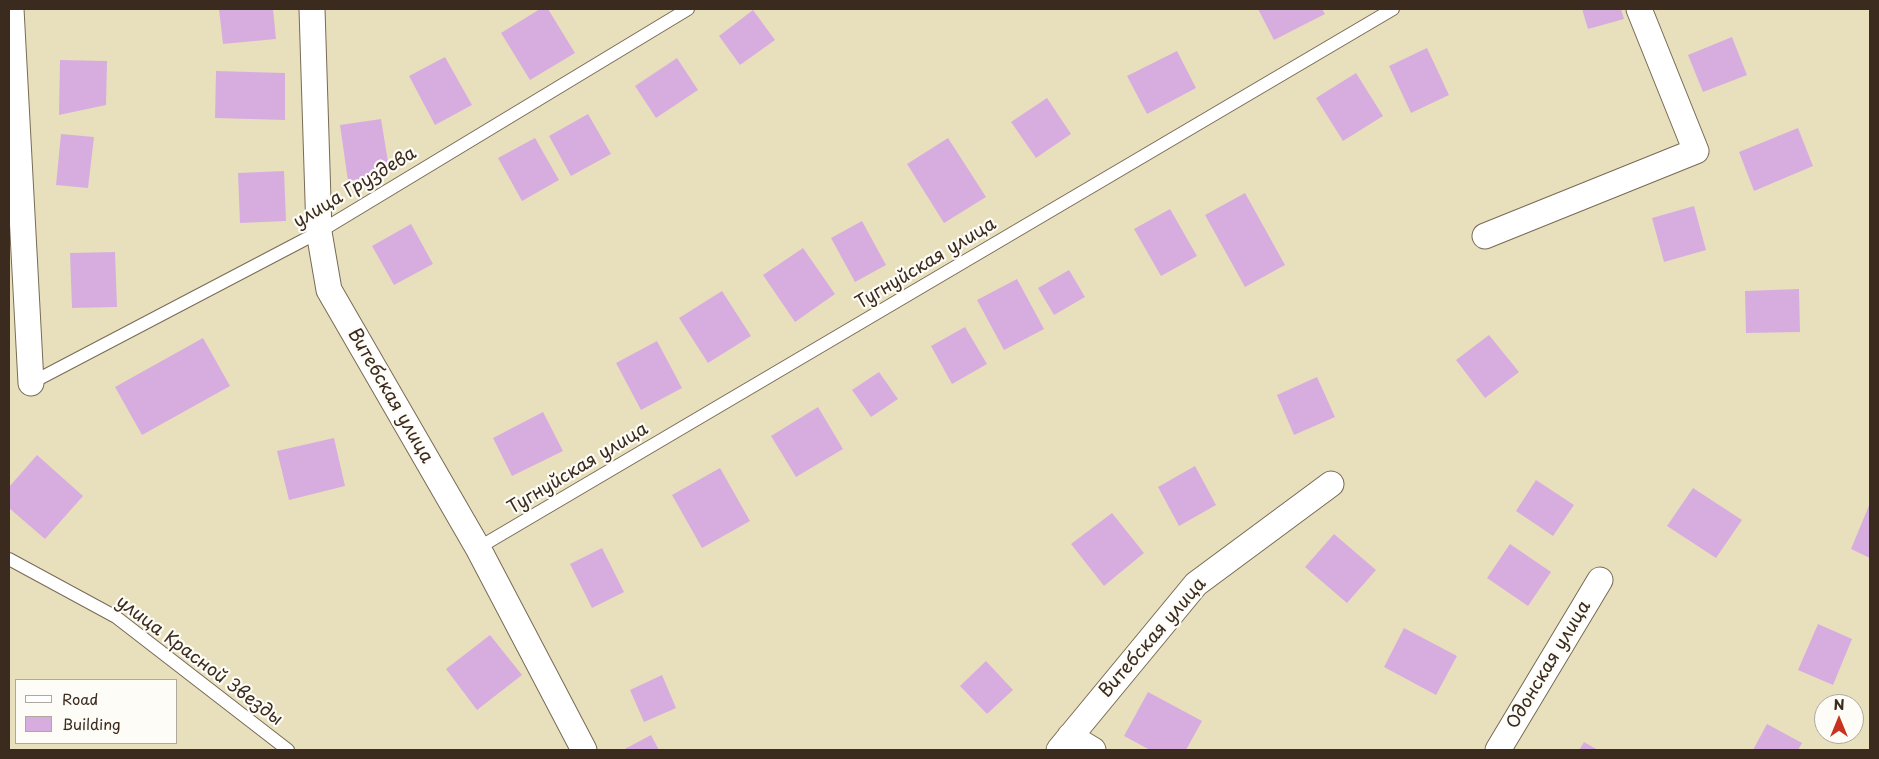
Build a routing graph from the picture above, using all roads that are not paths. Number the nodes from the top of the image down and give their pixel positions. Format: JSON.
{"nodes":[{"id":1,"x":11,"y":9,"type":"edge"},
{"id":2,"x":312,"y":9,"type":"edge"},
{"id":3,"x":688,"y":9,"type":"edge"},
{"id":4,"x":1393,"y":9,"type":"edge"},
{"id":5,"x":1639,"y":9,"type":"edge"},
{"id":6,"x":319,"y":232,"type":"junction"},
{"id":7,"x":1485,"y":236,"type":"dead end"},
{"id":8,"x":32,"y":383,"type":"joint"},
{"id":9,"x":1331,"y":484,"type":"dead end"},
{"id":10,"x":478,"y":548,"type":"junction"},
{"id":11,"x":9,"y":559,"type":"edge"},
{"id":12,"x":1600,"y":580,"type":"dead end"},
{"id":13,"x":1065,"y":743,"type":"edge"},
{"id":14,"x":288,"y":750,"type":"edge"},
{"id":15,"x":584,"y":750,"type":"edge"},
{"id":16,"x":1092,"y":750,"type":"edge"},
{"id":17,"x":1498,"y":750,"type":"edge"}],
"edges":[{"from":1,"to":8,"type":"street"},
{"from":2,"to":6,"type":"street","name":"Витебская улица"},
{"from":3,"to":6,"type":"lane","name":"улица Груздева"},
{"from":4,"to":10,"type":"lane","name":"Тугнуйская улица"},
{"from":5,"to":7,"type":"street"},
{"from":6,"to":8,"type":"lane","name":"улица Груздева"},
{"from":6,"to":10,"type":"street","name":"Витебская улица"},
{"from":9,"to":13,"type":"street","name":"Витебская улица"},
{"from":10,"to":15,"type":"street","name":"Витебская улица"},
{"from":11,"to":14,"type":"lane","name":"улица Красной Звезды"},
{"from":12,"to":17,"type":"street","name":"Одонская улица"},
{"from":13,"to":16,"type":"street"}]}
